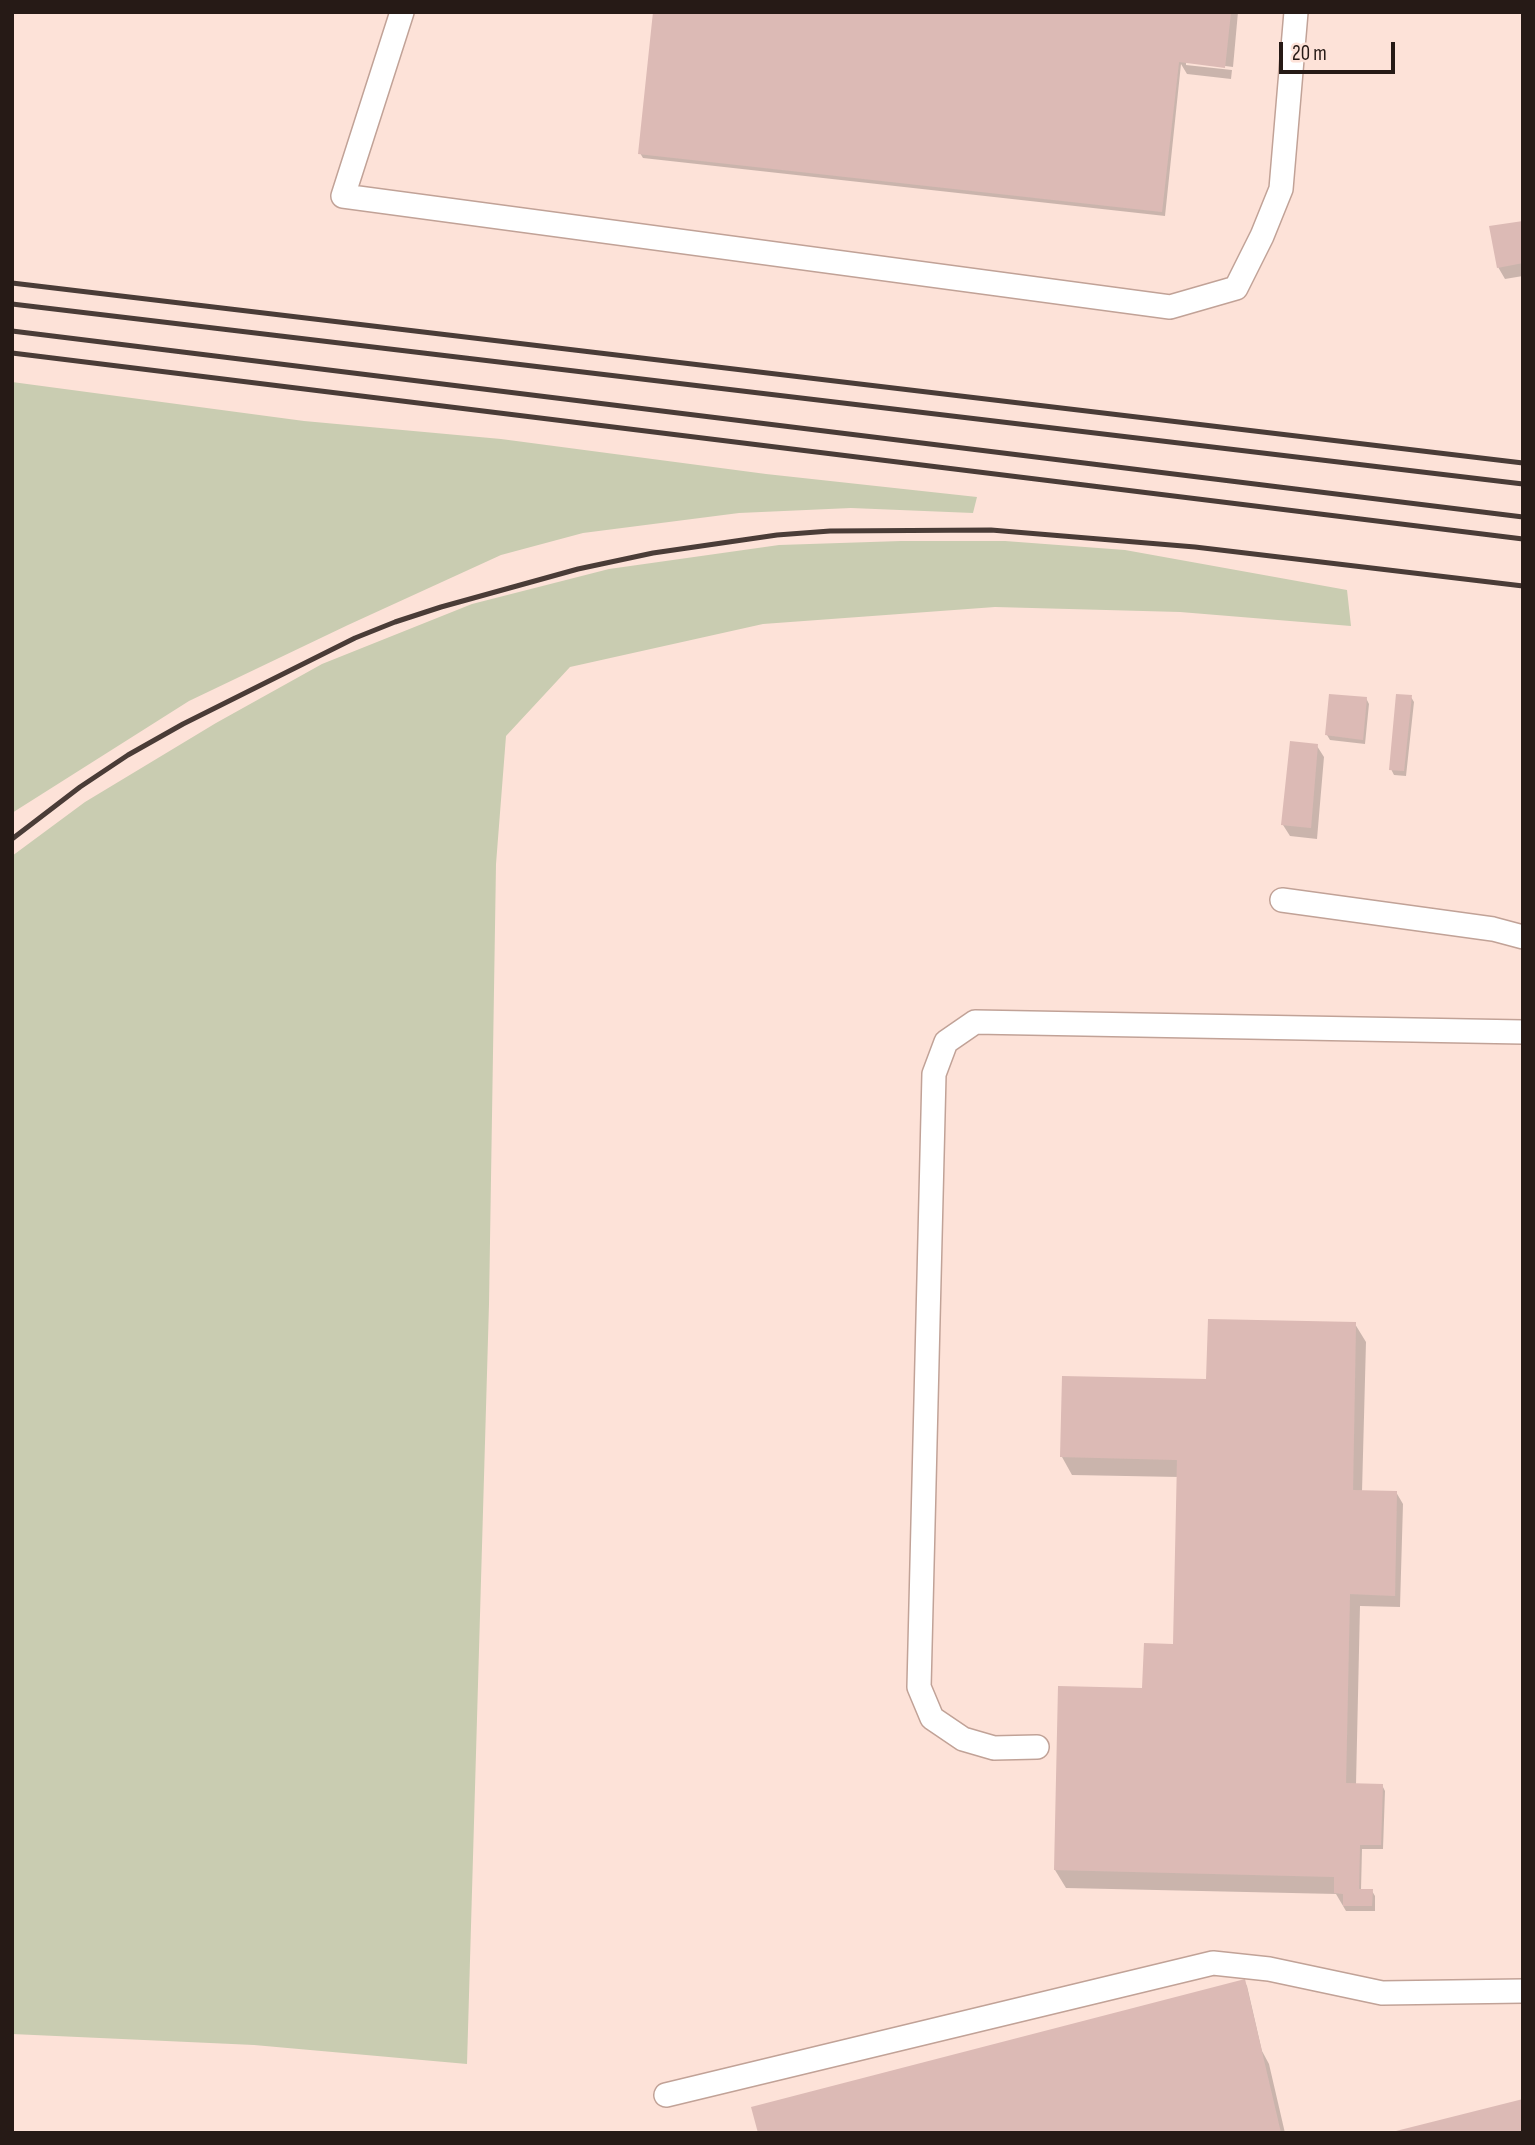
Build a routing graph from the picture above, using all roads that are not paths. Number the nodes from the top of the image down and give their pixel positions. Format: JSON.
{"nodes":[{"id":1,"x":402,"y":12,"type":"edge"},
{"id":2,"x":1296,"y":12,"type":"edge"},
{"id":3,"x":1282,"y":900,"type":"dead end"},
{"id":4,"x":1523,"y":937,"type":"edge"},
{"id":5,"x":1523,"y":1032,"type":"edge"},
{"id":6,"x":1037,"y":1747,"type":"dead end"},
{"id":7,"x":1523,"y":1991,"type":"edge"},
{"id":8,"x":666,"y":2095,"type":"dead end"}],
"edges":[{"from":1,"to":2,"type":"lane"},
{"from":3,"to":4,"type":"lane"},
{"from":5,"to":6,"type":"lane"},
{"from":7,"to":8,"type":"lane"}]}
